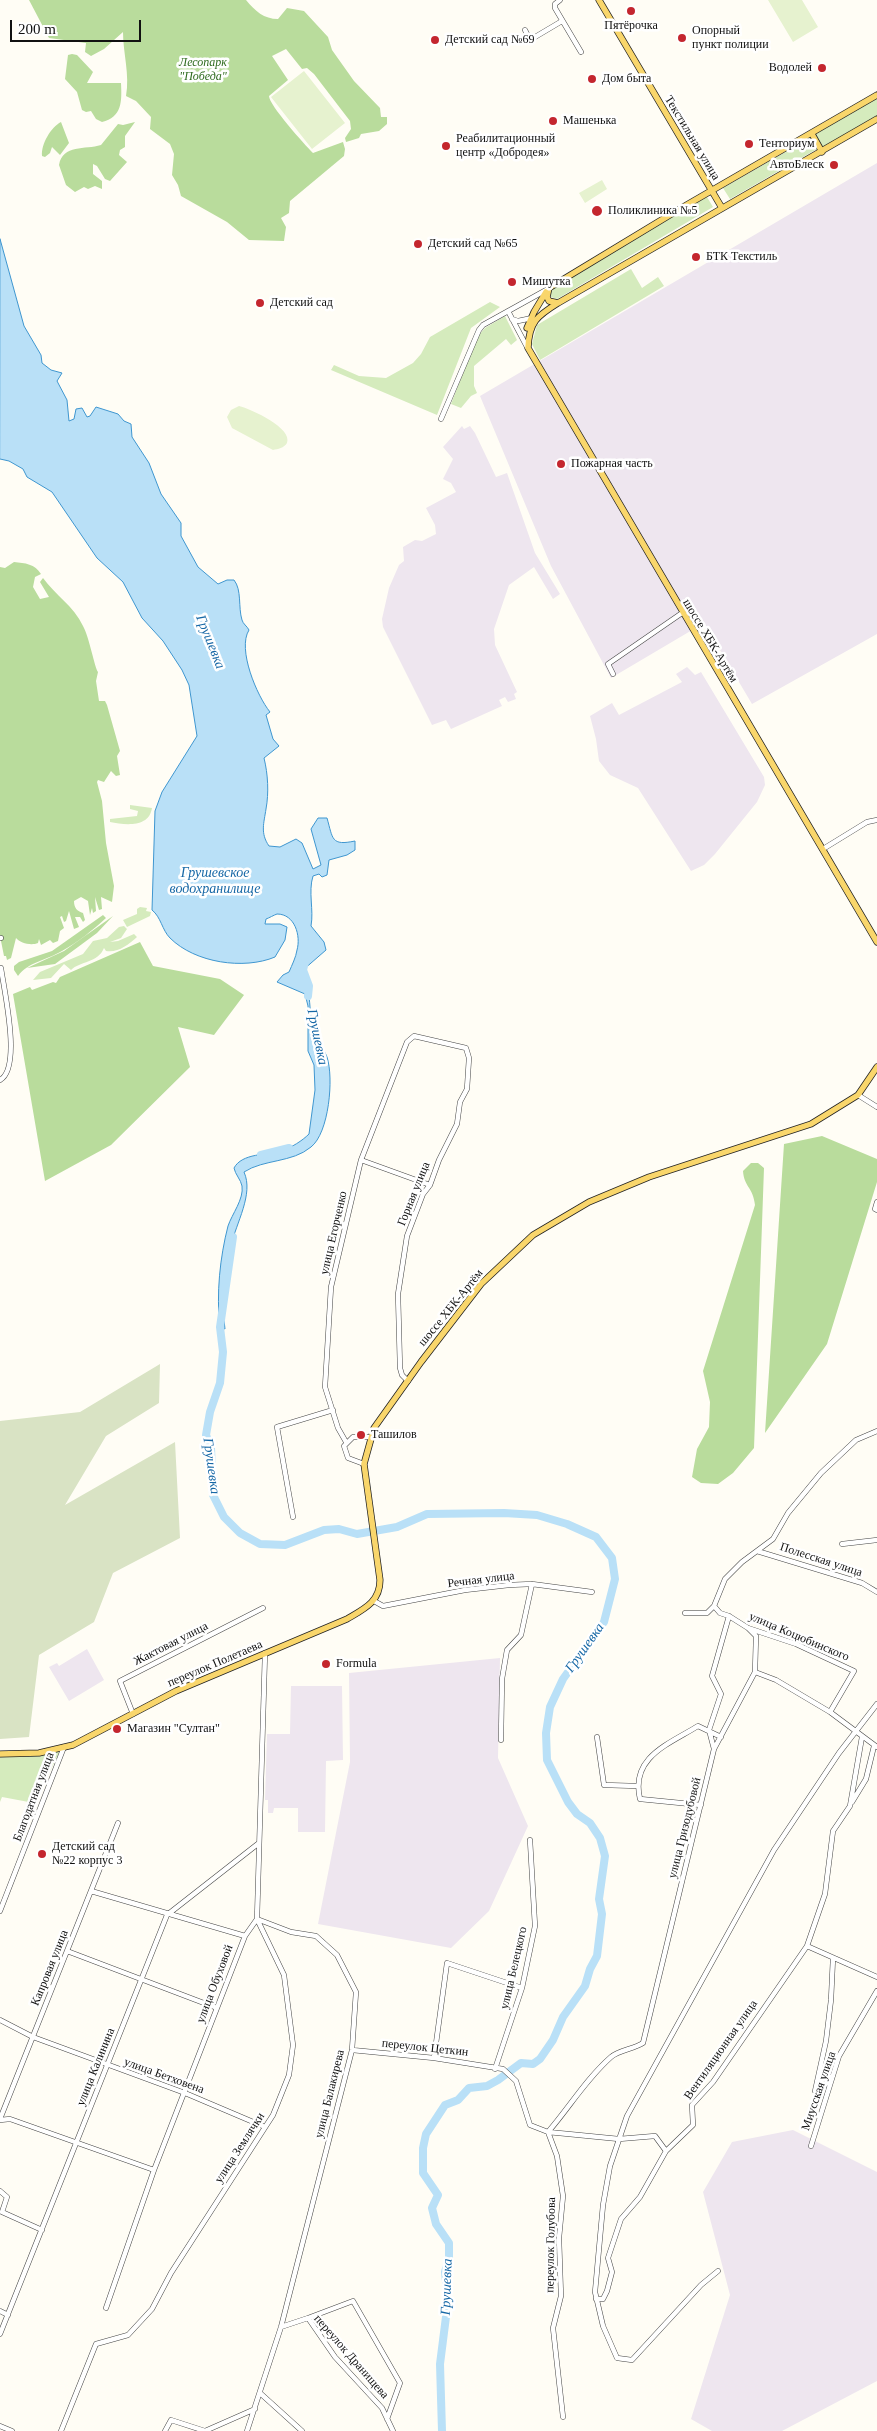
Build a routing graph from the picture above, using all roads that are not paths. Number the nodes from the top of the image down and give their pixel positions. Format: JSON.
{"nodes":[{"id":1,"x":560,"y":0,"type":"edge"},
{"id":2,"x":599,"y":0,"type":"edge"},
{"id":3,"x":562,"y":21,"type":"junction"},
{"id":4,"x":525,"y":30,"type":"dead end"},
{"id":5,"x":581,"y":52,"type":"dead end"},
{"id":6,"x":877,"y":95,"type":"edge"},
{"id":7,"x":877,"y":119,"type":"edge"},
{"id":8,"x":812,"y":134,"type":"junction"},
{"id":9,"x":822,"y":152,"type":"junction"},
{"id":10,"x":711,"y":190,"type":"junction"},
{"id":11,"x":722,"y":208,"type":"junction"},
{"id":12,"x":549,"y":288,"type":"junction"},
{"id":13,"x":558,"y":303,"type":"junction"},
{"id":14,"x":508,"y":311,"type":"junction"},
{"id":15,"x":512,"y":319,"type":"junction"},
{"id":16,"x":532,"y":320,"type":"junction"},
{"id":17,"x":528,"y":348,"type":"junction"},
{"id":18,"x":441,"y":419,"type":"dead end"},
{"id":19,"x":682,"y":613,"type":"junction"},
{"id":20,"x":613,"y":674,"type":"dead end"},
{"id":21,"x":877,"y":820,"type":"edge"},
{"id":22,"x":823,"y":849,"type":"junction"},
{"id":23,"x":877,"y":942,"type":"edge"},
{"id":24,"x":1,"y":968,"type":"edge"},
{"id":25,"x":2,"y":998,"type":"edge"},
{"id":26,"x":466,"y":1048,"type":"joint"},
{"id":27,"x":877,"y":1067,"type":"edge"},
{"id":28,"x":2,"y":1079,"type":"edge"},
{"id":29,"x":858,"y":1094,"type":"junction"},
{"id":30,"x":877,"y":1107,"type":"edge"},
{"id":31,"x":361,"y":1160,"type":"junction"},
{"id":32,"x":430,"y":1185,"type":"junction"},
{"id":33,"x":877,"y":1202,"type":"edge"},
{"id":34,"x":876,"y":1210,"type":"edge"},
{"id":35,"x":408,"y":1382,"type":"junction"},
{"id":36,"x":332,"y":1410,"type":"junction"},
{"id":37,"x":877,"y":1431,"type":"edge"},
{"id":38,"x":370,"y":1437,"type":"junction"},
{"id":39,"x":346,"y":1442,"type":"junction"},
{"id":40,"x":364,"y":1464,"type":"junction"},
{"id":41,"x":293,"y":1517,"type":"dead end"},
{"id":42,"x":877,"y":1540,"type":"edge"},
{"id":43,"x":842,"y":1544,"type":"dead end"},
{"id":44,"x":758,"y":1550,"type":"junction"},
{"id":45,"x":532,"y":1584,"type":"junction"},
{"id":46,"x":592,"y":1592,"type":"dead end"},
{"id":47,"x":877,"y":1592,"type":"edge"},
{"id":48,"x":374,"y":1601,"type":"junction"},
{"id":49,"x":714,"y":1606,"type":"junction"},
{"id":50,"x":263,"y":1608,"type":"dead end"},
{"id":51,"x":685,"y":1613,"type":"dead end"},
{"id":52,"x":729,"y":1616,"type":"junction"},
{"id":53,"x":748,"y":1628,"type":"junction"},
{"id":54,"x":265,"y":1653,"type":"junction"},
{"id":55,"x":755,"y":1672,"type":"junction"},
{"id":56,"x":877,"y":1704,"type":"edge"},
{"id":57,"x":830,"y":1712,"type":"junction"},
{"id":58,"x":133,"y":1714,"type":"junction"},
{"id":59,"x":709,"y":1730,"type":"junction"},
{"id":60,"x":855,"y":1731,"type":"junction"},
{"id":61,"x":596,"y":1737,"type":"dead end"},
{"id":62,"x":721,"y":1737,"type":"junction"},
{"id":63,"x":862,"y":1737,"type":"junction"},
{"id":64,"x":500,"y":1740,"type":"dead end"},
{"id":65,"x":64,"y":1747,"type":"junction"},
{"id":66,"x":876,"y":1747,"type":"edge"},
{"id":67,"x":714,"y":1749,"type":"junction"},
{"id":68,"x":0,"y":1754,"type":"edge"},
{"id":69,"x":637,"y":1786,"type":"junction"},
{"id":70,"x":701,"y":1805,"type":"junction"},
{"id":71,"x":850,"y":1806,"type":"junction"},
{"id":72,"x":118,"y":1823,"type":"dead end"},
{"id":73,"x":530,"y":1840,"type":"dead end"},
{"id":74,"x":259,"y":1843,"type":"junction"},
{"id":75,"x":91,"y":1891,"type":"junction"},
{"id":76,"x":0,"y":1911,"type":"edge"},
{"id":77,"x":168,"y":1915,"type":"junction"},
{"id":78,"x":257,"y":1919,"type":"junction"},
{"id":79,"x":245,"y":1936,"type":"junction"},
{"id":80,"x":807,"y":1946,"type":"junction"},
{"id":81,"x":67,"y":1951,"type":"junction"},
{"id":82,"x":833,"y":1958,"type":"junction"},
{"id":83,"x":877,"y":1977,"type":"edge"},
{"id":84,"x":142,"y":1979,"type":"junction"},
{"id":85,"x":522,"y":1988,"type":"junction"},
{"id":86,"x":877,"y":1991,"type":"edge"},
{"id":87,"x":217,"y":2008,"type":"junction"},
{"id":88,"x":0,"y":2020,"type":"edge"},
{"id":89,"x":33,"y":2037,"type":"junction"},
{"id":90,"x":352,"y":2050,"type":"junction"},
{"id":91,"x":434,"y":2058,"type":"junction"},
{"id":92,"x":107,"y":2066,"type":"junction"},
{"id":93,"x":496,"y":2069,"type":"junction"},
{"id":94,"x":833,"y":2075,"type":"junction"},
{"id":95,"x":185,"y":2093,"type":"junction"},
{"id":96,"x":0,"y":2119,"type":"edge"},
{"id":97,"x":266,"y":2127,"type":"junction"},
{"id":98,"x":548,"y":2132,"type":"junction"},
{"id":99,"x":619,"y":2139,"type":"junction"},
{"id":100,"x":76,"y":2143,"type":"junction"},
{"id":101,"x":811,"y":2146,"type":"dead end"},
{"id":102,"x":666,"y":2151,"type":"junction"},
{"id":103,"x":154,"y":2170,"type":"junction"},
{"id":104,"x":0,"y":2191,"type":"edge"},
{"id":105,"x":42,"y":2230,"type":"junction"},
{"id":106,"x":718,"y":2271,"type":"dead end"},
{"id":107,"x":596,"y":2299,"type":"junction"},
{"id":108,"x":106,"y":2308,"type":"dead end"},
{"id":109,"x":0,"y":2311,"type":"edge"},
{"id":110,"x":8,"y":2315,"type":"junction"},
{"id":111,"x":308,"y":2318,"type":"junction"},
{"id":112,"x":281,"y":2327,"type":"junction"},
{"id":113,"x":0,"y":2334,"type":"edge"},
{"id":114,"x":260,"y":2393,"type":"junction"},
{"id":115,"x":255,"y":2409,"type":"junction"},
{"id":116,"x":563,"y":2418,"type":"dead end"},
{"id":117,"x":387,"y":2419,"type":"junction"},
{"id":118,"x":0,"y":2426,"type":"edge"},
{"id":119,"x":12,"y":2431,"type":"edge"},
{"id":120,"x":61,"y":2431,"type":"edge"},
{"id":121,"x":165,"y":2431,"type":"edge"},
{"id":122,"x":247,"y":2431,"type":"edge"},
{"id":123,"x":302,"y":2431,"type":"edge"},
{"id":124,"x":393,"y":2431,"type":"edge"}],
"edges":[{"from":1,"to":3,"type":"street"},
{"from":2,"to":10,"type":"main road","name":"Текстильная улица"},
{"from":3,"to":4,"type":"street"},
{"from":3,"to":5,"type":"street"},
{"from":6,"to":8,"type":"main road"},
{"from":7,"to":9,"type":"main road"},
{"from":8,"to":9,"type":"main road"},
{"from":8,"to":10,"type":"main road"},
{"from":9,"to":11,"type":"main road"},
{"from":10,"to":11,"type":"main road","name":"Текстильная улица"},
{"from":10,"to":12,"type":"main road"},
{"from":11,"to":13,"type":"main road"},
{"from":12,"to":13,"type":"main road"},
{"from":12,"to":14,"type":"street"},
{"from":12,"to":16,"type":"main road"},
{"from":13,"to":16,"type":"main road"},
{"from":14,"to":15,"type":"street"},
{"from":14,"to":18,"type":"street"},
{"from":15,"to":16,"type":"street"},
{"from":15,"to":17,"type":"street"},
{"from":16,"to":17,"type":"main road"},
{"from":17,"to":19,"type":"main road","name":"шоссе ХБК-Артём"},
{"from":19,"to":20,"type":"street"},
{"from":19,"to":22,"type":"main road","name":"шоссе ХБК-Артём"},
{"from":21,"to":22,"type":"street"},
{"from":22,"to":23,"type":"main road","name":"шоссе ХБК-Артём"},
{"from":24,"to":25,"type":"street"},
{"from":25,"to":28,"type":"street"},
{"from":26,"to":31,"type":"street","name":"улица Егорченко"},
{"from":26,"to":32,"type":"street","name":"Горная улица"},
{"from":27,"to":29,"type":"main road","name":"шоссе ХБК-Артём"},
{"from":29,"to":30,"type":"street"},
{"from":29,"to":35,"type":"main road","name":"шоссе ХБК-Артём"},
{"from":31,"to":32,"type":"street"},
{"from":31,"to":36,"type":"street","name":"улица Егорченко"},
{"from":32,"to":35,"type":"street","name":"Горная улица"},
{"from":33,"to":34,"type":"street"},
{"from":35,"to":38,"type":"main road","name":"шоссе ХБК-Артём"},
{"from":36,"to":39,"type":"street","name":"улица Егорченко"},
{"from":36,"to":41,"type":"street"},
{"from":37,"to":44,"type":"street"},
{"from":38,"to":39,"type":"street"},
{"from":38,"to":40,"type":"main road","name":"шоссе ХБК-Артём"},
{"from":39,"to":40,"type":"street","name":"улица Егорченко"},
{"from":40,"to":48,"type":"main road","name":"шоссе ХБК-Артём"},
{"from":42,"to":43,"type":"street"},
{"from":44,"to":47,"type":"street","name":"Полесская улица"},
{"from":44,"to":49,"type":"street"},
{"from":45,"to":46,"type":"street","name":"Речная улица"},
{"from":45,"to":48,"type":"street","name":"Речная улица"},
{"from":45,"to":64,"type":"street"},
{"from":48,"to":54,"type":"main road","name":"переулок Полетаева"},
{"from":49,"to":51,"type":"street"},
{"from":49,"to":52,"type":"street","name":"улица Коцюбинского"},
{"from":50,"to":58,"type":"street","name":"Жактовая улица"},
{"from":52,"to":53,"type":"street","name":"улица Коцюбинского"},
{"from":52,"to":59,"type":"street"},
{"from":53,"to":55,"type":"street","name":"улица Гризодубовой"},
{"from":53,"to":57,"type":"street","name":"улица Коцюбинского"},
{"from":54,"to":58,"type":"main road","name":"переулок Полетаева"},
{"from":54,"to":74,"type":"street"},
{"from":55,"to":57,"type":"street"},
{"from":55,"to":62,"type":"street","name":"улица Гризодубовой"},
{"from":56,"to":60,"type":"street"},
{"from":57,"to":60,"type":"street"},
{"from":58,"to":65,"type":"main road","name":"переулок Полетаева"},
{"from":59,"to":62,"type":"street"},
{"from":59,"to":67,"type":"street"},
{"from":59,"to":69,"type":"street"},
{"from":60,"to":63,"type":"street"},
{"from":60,"to":99,"type":"street"},
{"from":61,"to":69,"type":"street"},
{"from":62,"to":67,"type":"street","name":"улица Гризодубовой"},
{"from":63,"to":66,"type":"street"},
{"from":63,"to":71,"type":"street","name":"Вентиляционная улица"},
{"from":65,"to":68,"type":"main road","name":"переулок Полетаева"},
{"from":65,"to":76,"type":"street","name":"Благодатная улица"},
{"from":66,"to":71,"type":"street","name":"Вентиляционная улица"},
{"from":67,"to":70,"type":"street","name":"улица Гризодубовой"},
{"from":69,"to":70,"type":"street"},
{"from":70,"to":98,"type":"street","name":"улица Гризодубовой"},
{"from":71,"to":80,"type":"street","name":"Вентиляционная улица"},
{"from":72,"to":75,"type":"street","name":"Капровая улица"},
{"from":73,"to":85,"type":"street","name":"улица Белецкого"},
{"from":74,"to":77,"type":"street","name":"улица Калинина"},
{"from":74,"to":78,"type":"street"},
{"from":75,"to":77,"type":"street"},
{"from":75,"to":81,"type":"street","name":"Капровая улица"},
{"from":77,"to":79,"type":"street"},
{"from":77,"to":84,"type":"street","name":"улица Калинина"},
{"from":78,"to":79,"type":"street","name":"улица Обуховой"},
{"from":78,"to":90,"type":"street","name":"улица Балакирева"},
{"from":78,"to":97,"type":"street","name":"улица Землячки"},
{"from":79,"to":87,"type":"street","name":"улица Обуховой"},
{"from":80,"to":82,"type":"street"},
{"from":80,"to":102,"type":"street","name":"Вентиляционная улица"},
{"from":81,"to":84,"type":"street"},
{"from":81,"to":89,"type":"street","name":"Капровая улица"},
{"from":82,"to":83,"type":"street"},
{"from":82,"to":94,"type":"street"},
{"from":84,"to":87,"type":"street"},
{"from":84,"to":92,"type":"street","name":"улица Калинина"},
{"from":85,"to":91,"type":"street"},
{"from":85,"to":93,"type":"street","name":"улица Белецкого"},
{"from":86,"to":94,"type":"street","name":"Миусская улица"},
{"from":87,"to":95,"type":"street","name":"улица Обуховой"},
{"from":88,"to":89,"type":"street","name":"улица Бетховена"},
{"from":89,"to":92,"type":"street","name":"улица Бетховена"},
{"from":89,"to":96,"type":"street","name":"Капровая улица"},
{"from":90,"to":91,"type":"street","name":"переулок Цеткин"},
{"from":90,"to":112,"type":"street","name":"улица Балакирева"},
{"from":91,"to":93,"type":"street","name":"переулок Цеткин"},
{"from":92,"to":95,"type":"street","name":"улица Бетховена"},
{"from":92,"to":100,"type":"street","name":"улица Калинина"},
{"from":93,"to":98,"type":"street","name":"переулок Цеткин"},
{"from":94,"to":101,"type":"street","name":"Миусская улица"},
{"from":95,"to":97,"type":"street","name":"улица Бетховена"},
{"from":95,"to":103,"type":"street","name":"улица Обуховой"},
{"from":96,"to":100,"type":"street"},
{"from":97,"to":120,"type":"street","name":"улица Землячки"},
{"from":98,"to":99,"type":"street"},
{"from":98,"to":116,"type":"street","name":"переулок Голубова"},
{"from":99,"to":102,"type":"street"},
{"from":99,"to":107,"type":"street"},
{"from":100,"to":103,"type":"street"},
{"from":100,"to":105,"type":"street","name":"улица Калинина"},
{"from":102,"to":107,"type":"street","name":"Вентиляционная улица"},
{"from":103,"to":108,"type":"street","name":"улица Обуховой"},
{"from":104,"to":105,"type":"street"},
{"from":105,"to":110,"type":"street","name":"улица Калинина"},
{"from":106,"to":107,"type":"street"},
{"from":109,"to":110,"type":"street"},
{"from":110,"to":113,"type":"street","name":"улица Калинина"},
{"from":111,"to":112,"type":"street","name":"переулок Дранищева"},
{"from":111,"to":117,"type":"street","name":"переулок Дранищева"},
{"from":111,"to":117,"type":"street"},
{"from":112,"to":114,"type":"street","name":"улица Балакирева"},
{"from":114,"to":115,"type":"street","name":"улица Балакирева"},
{"from":114,"to":123,"type":"street"},
{"from":115,"to":121,"type":"street"},
{"from":115,"to":122,"type":"street","name":"улица Балакирева"},
{"from":117,"to":124,"type":"street","name":"переулок Дранищева"},
{"from":118,"to":119,"type":"street"}]}
